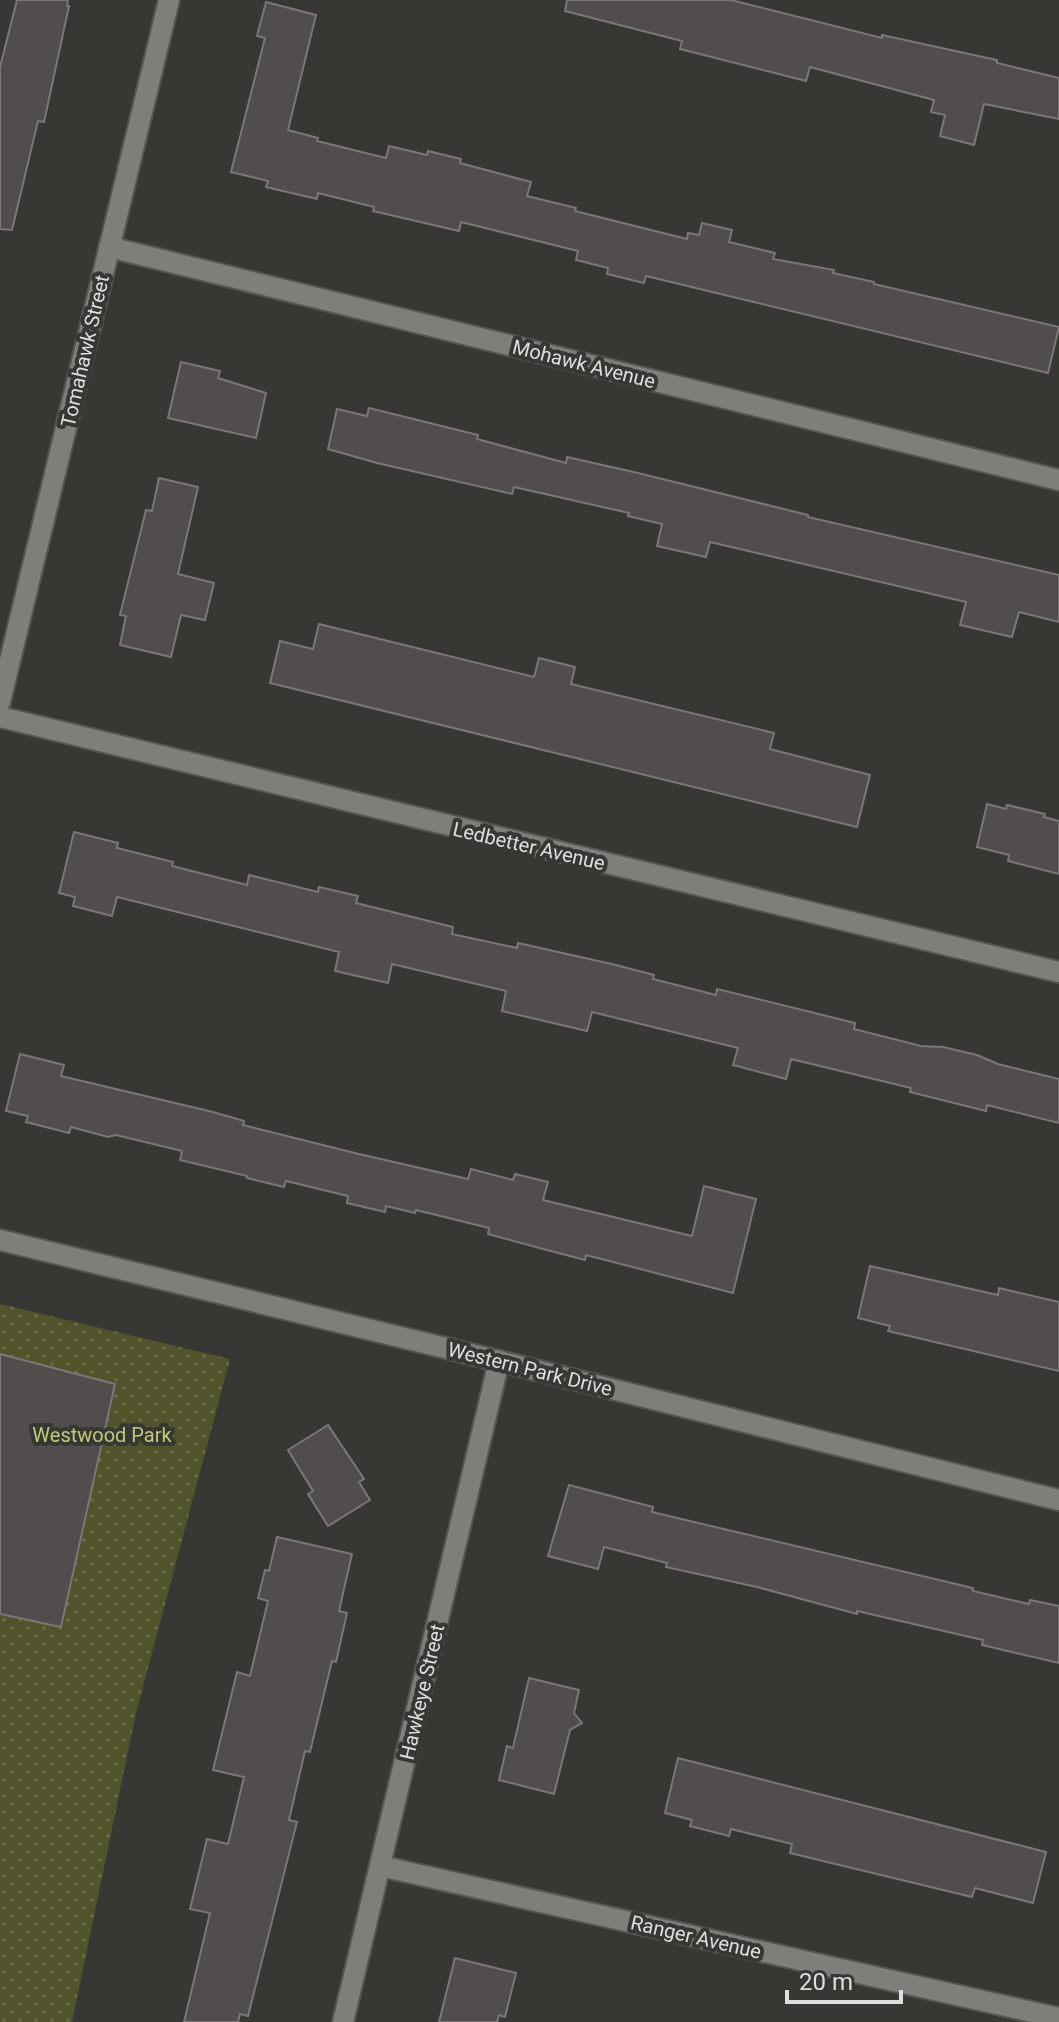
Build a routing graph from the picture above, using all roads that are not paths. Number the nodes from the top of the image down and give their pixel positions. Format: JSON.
{"nodes":[{"id":1,"x":169,"y":0,"type":"edge"},
{"id":2,"x":109,"y":247,"type":"junction"},
{"id":3,"x":1059,"y":480,"type":"edge"},
{"id":4,"x":0,"y":702,"type":"edge"},
{"id":5,"x":0,"y":717,"type":"edge"},
{"id":6,"x":1059,"y":972,"type":"edge"},
{"id":7,"x":0,"y":1240,"type":"edge"},
{"id":8,"x":499,"y":1361,"type":"junction"},
{"id":9,"x":1059,"y":1500,"type":"edge"},
{"id":10,"x":380,"y":1866,"type":"junction"},
{"id":11,"x":1059,"y":2018,"type":"edge"},
{"id":12,"x":343,"y":2022,"type":"edge"}],
"edges":[{"from":1,"to":2,"type":"street","name":"Tomahawk Street"},
{"from":2,"to":3,"type":"street","name":"Mohawk Avenue"},
{"from":2,"to":4,"type":"street","name":"Tomahawk Street"},
{"from":5,"to":6,"type":"street","name":"Ledbetter Avenue"},
{"from":7,"to":8,"type":"street","name":"Western Park Drive"},
{"from":8,"to":9,"type":"street","name":"Western Park Drive"},
{"from":8,"to":10,"type":"street","name":"Hawkeye Street"},
{"from":10,"to":11,"type":"street","name":"Ranger Avenue"},
{"from":10,"to":12,"type":"street","name":"Hawkeye Street"}]}
